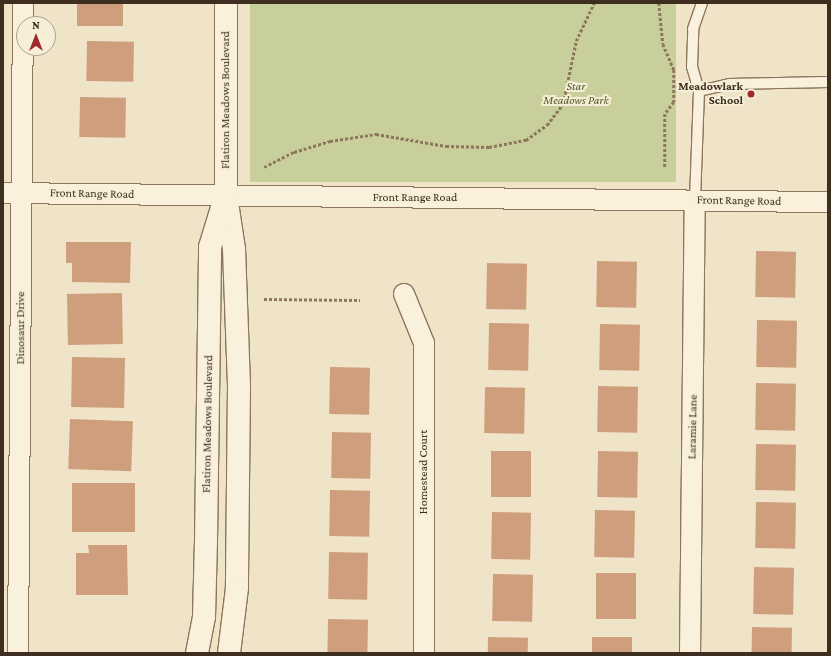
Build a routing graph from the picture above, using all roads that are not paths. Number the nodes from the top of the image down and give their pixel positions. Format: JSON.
{"nodes":[{"id":1,"x":23,"y":3,"type":"edge"},
{"id":2,"x":226,"y":3,"type":"edge"},
{"id":3,"x":702,"y":3,"type":"edge"},
{"id":4,"x":828,"y":82,"type":"edge"},
{"id":5,"x":699,"y":91,"type":"junction"},
{"id":6,"x":12,"y":194,"type":"edge"},
{"id":7,"x":226,"y":196,"type":"junction"},
{"id":8,"x":695,"y":200,"type":"junction"},
{"id":9,"x":828,"y":202,"type":"edge"},
{"id":10,"x":404,"y":294,"type":"dead end"},
{"id":11,"x":18,"y":653,"type":"edge"},
{"id":12,"x":197,"y":653,"type":"edge"},
{"id":13,"x":229,"y":653,"type":"edge"},
{"id":14,"x":424,"y":653,"type":"edge"},
{"id":15,"x":690,"y":653,"type":"edge"}],
"edges":[{"from":1,"to":6,"type":"street","name":"Dinosaur Drive"},
{"from":2,"to":7,"type":"street","name":"Flatiron Meadows Boulevard"},
{"from":3,"to":5,"type":"lane"},
{"from":4,"to":5,"type":"lane"},
{"from":5,"to":8,"type":"lane"},
{"from":6,"to":7,"type":"street","name":"Front Range Road"},
{"from":6,"to":11,"type":"street","name":"Dinosaur Drive"},
{"from":7,"to":8,"type":"street","name":"Front Range Road"},
{"from":7,"to":12,"type":"street","name":"Flatiron Meadows Boulevard"},
{"from":7,"to":13,"type":"street","name":"Flatiron Meadows Boulevard"},
{"from":8,"to":9,"type":"street","name":"Front Range Road"},
{"from":8,"to":15,"type":"street","name":"Laramie Lane"},
{"from":10,"to":14,"type":"street","name":"Homestead Court"}]}
